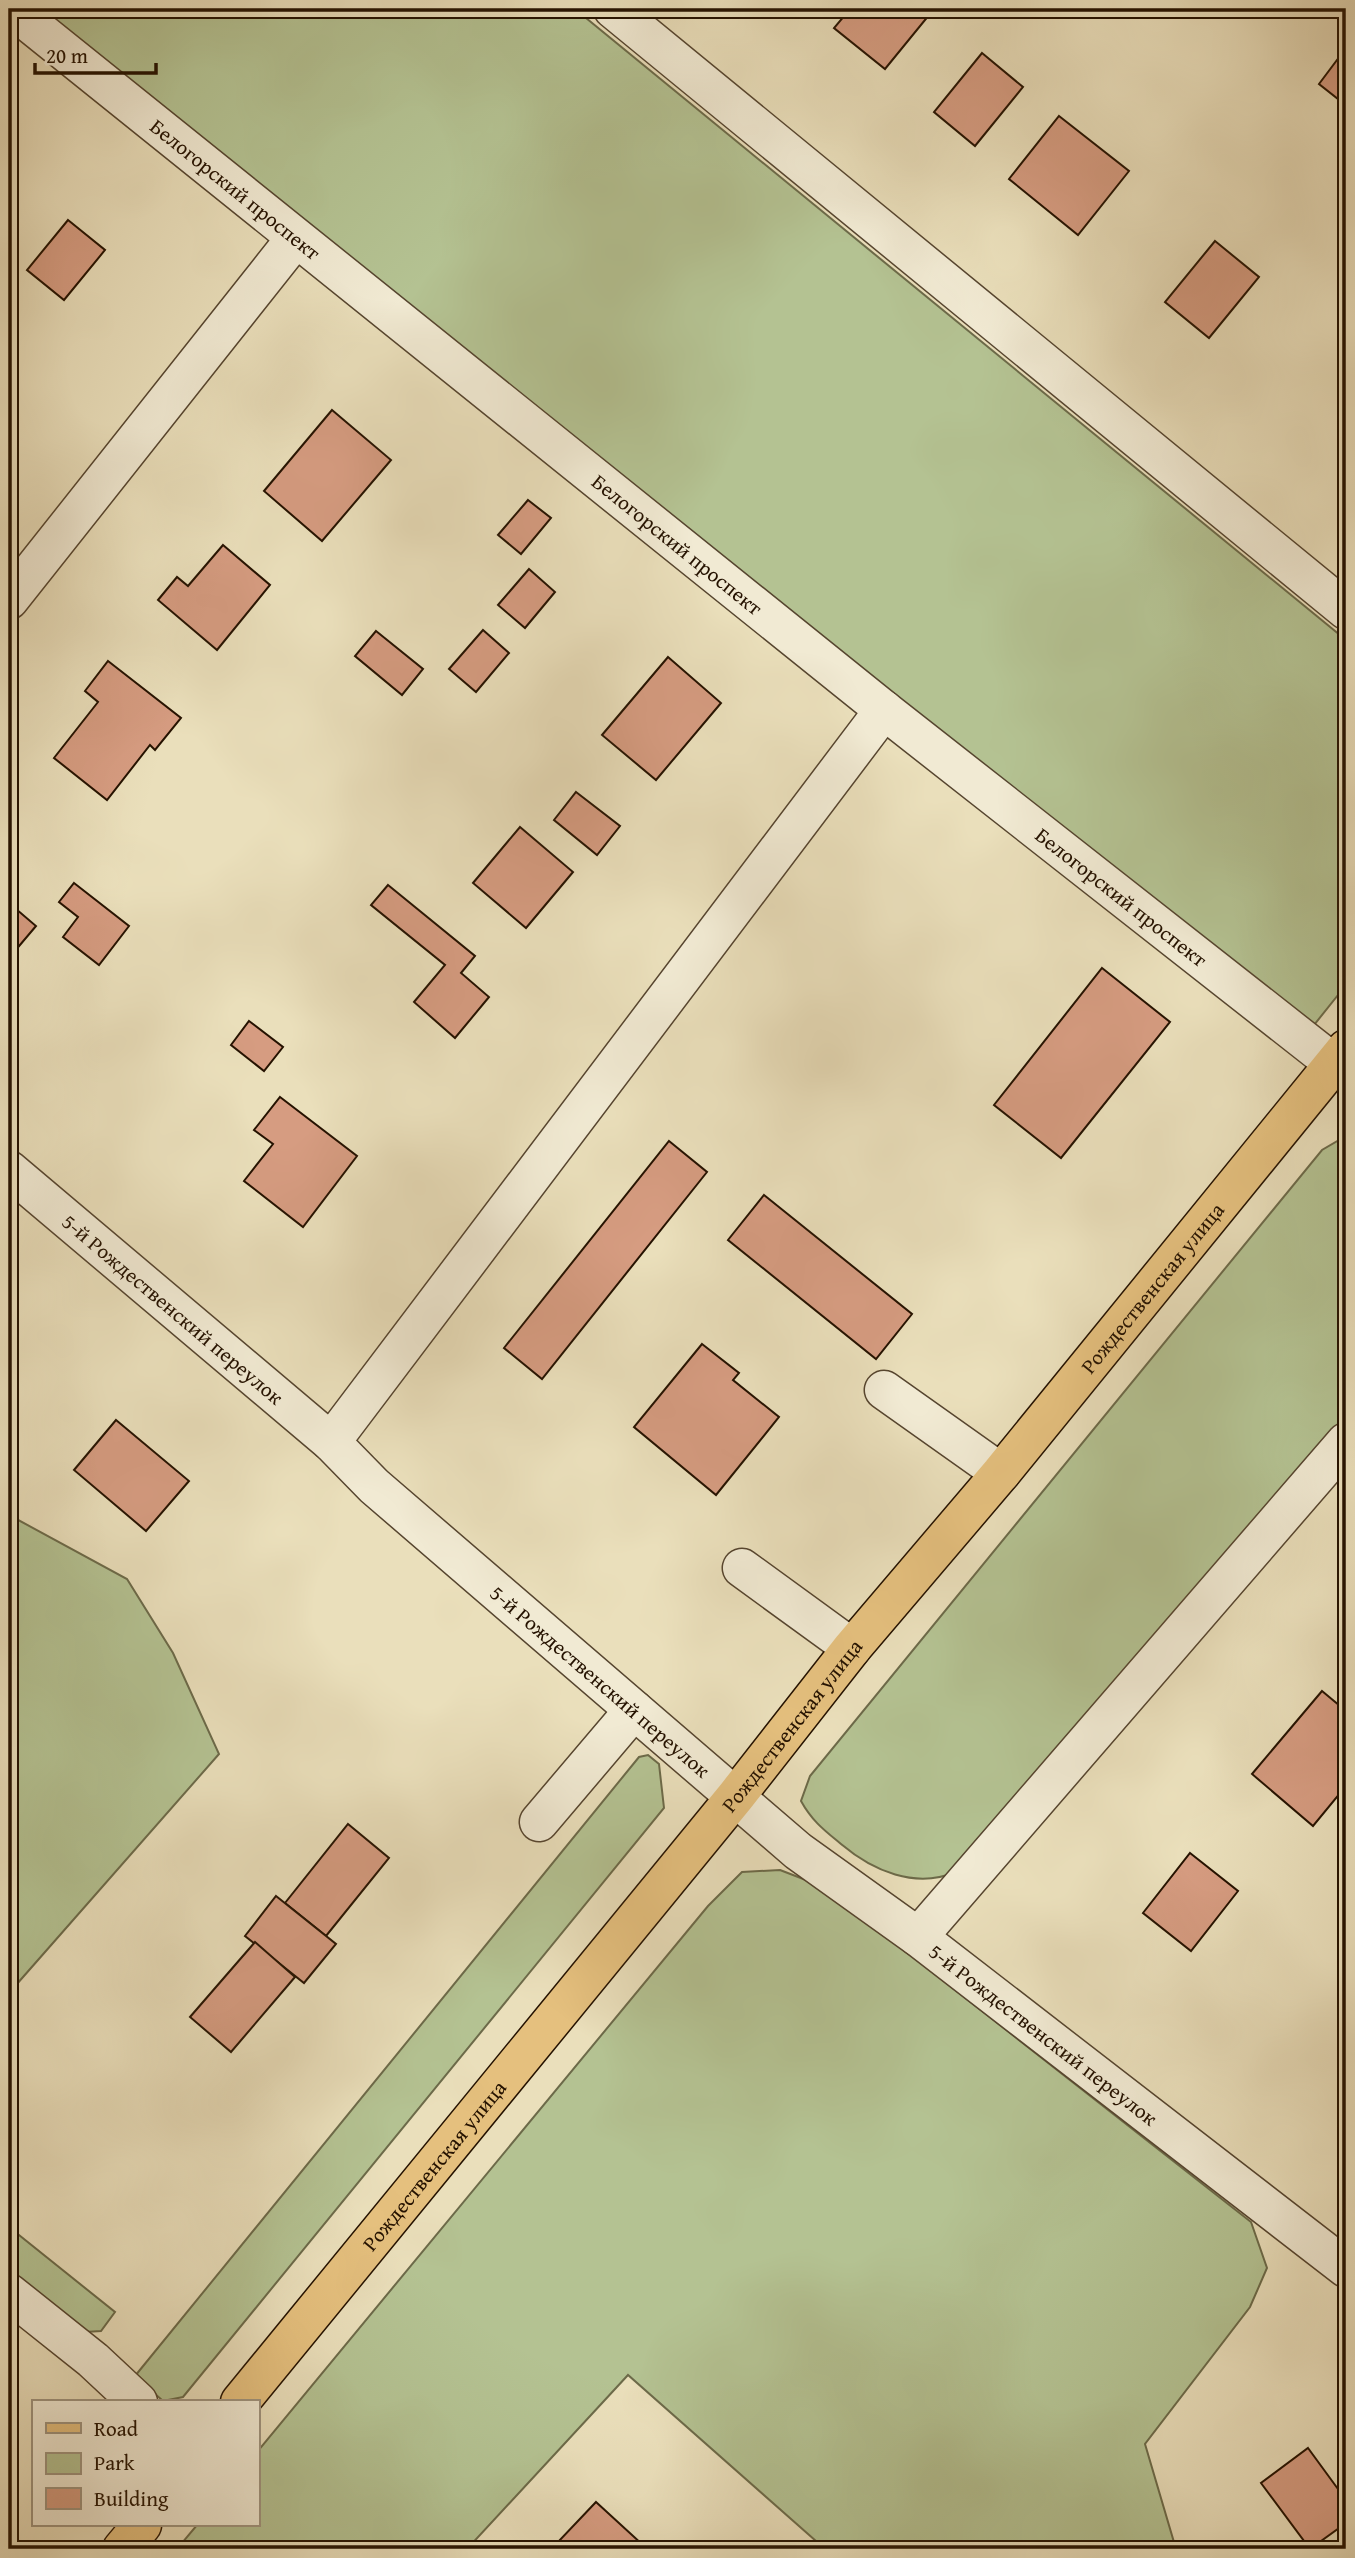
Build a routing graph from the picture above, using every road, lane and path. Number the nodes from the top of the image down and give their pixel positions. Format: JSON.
{"nodes":[{"id":1,"x":12,"y":9,"type":"edge"},
{"id":2,"x":613,"y":9,"type":"edge"},
{"id":3,"x":295,"y":239,"type":"junction"},
{"id":4,"x":9,"y":600,"type":"edge"},
{"id":5,"x":1346,"y":610,"type":"edge"},
{"id":6,"x":884,"y":710,"type":"junction"},
{"id":7,"x":1342,"y":1062,"type":"edge"},
{"id":8,"x":9,"y":1170,"type":"edge"},
{"id":9,"x":884,"y":1390,"type":"dead end"},
{"id":10,"x":331,"y":1442,"type":"junction"},
{"id":11,"x":1346,"y":1442,"type":"edge"},
{"id":12,"x":1001,"y":1473,"type":"junction"},
{"id":13,"x":742,"y":1568,"type":"dead end"},
{"id":14,"x":852,"y":1648,"type":"junction"},
{"id":15,"x":634,"y":1710,"type":"junction"},
{"id":16,"x":736,"y":1796,"type":"junction"},
{"id":17,"x":539,"y":1822,"type":"dead end"},
{"id":18,"x":918,"y":1937,"type":"junction"},
{"id":19,"x":1346,"y":2268,"type":"edge"},
{"id":20,"x":9,"y":2293,"type":"edge"},
{"id":21,"x":136,"y":2400,"type":"edge"},
{"id":22,"x":242,"y":2400,"type":"edge"},
{"id":23,"x":141,"y":2526,"type":"edge"},
{"id":24,"x":122,"y":2549,"type":"edge"}],
"edges":[{"from":1,"to":3,"type":"street","name":"Белогорский проспект"},
{"from":2,"to":5,"type":"street"},
{"from":3,"to":4,"type":"street"},
{"from":3,"to":6,"type":"street","name":"Белогорский проспект"},
{"from":6,"to":7,"type":"street","name":"Белогорский проспект"},
{"from":6,"to":10,"type":"street"},
{"from":7,"to":12,"type":"main road","name":"Рождественская улица"},
{"from":8,"to":10,"type":"street","name":"5-й Рождественский переулок"},
{"from":9,"to":12,"type":"street"},
{"from":10,"to":15,"type":"street","name":"5-й Рождественский переулок"},
{"from":11,"to":18,"type":"street"},
{"from":12,"to":14,"type":"main road","name":"Рождественская улица"},
{"from":13,"to":14,"type":"street"},
{"from":14,"to":16,"type":"main road","name":"Рождественская улица"},
{"from":15,"to":16,"type":"street","name":"5-й Рождественский переулок"},
{"from":15,"to":17,"type":"street"},
{"from":16,"to":18,"type":"street","name":"5-й Рождественский переулок"},
{"from":16,"to":22,"type":"main road","name":"Рождественская улица"},
{"from":18,"to":19,"type":"street","name":"5-й Рождественский переулок"},
{"from":20,"to":21,"type":"street"},
{"from":23,"to":24,"type":"main road"}]}
